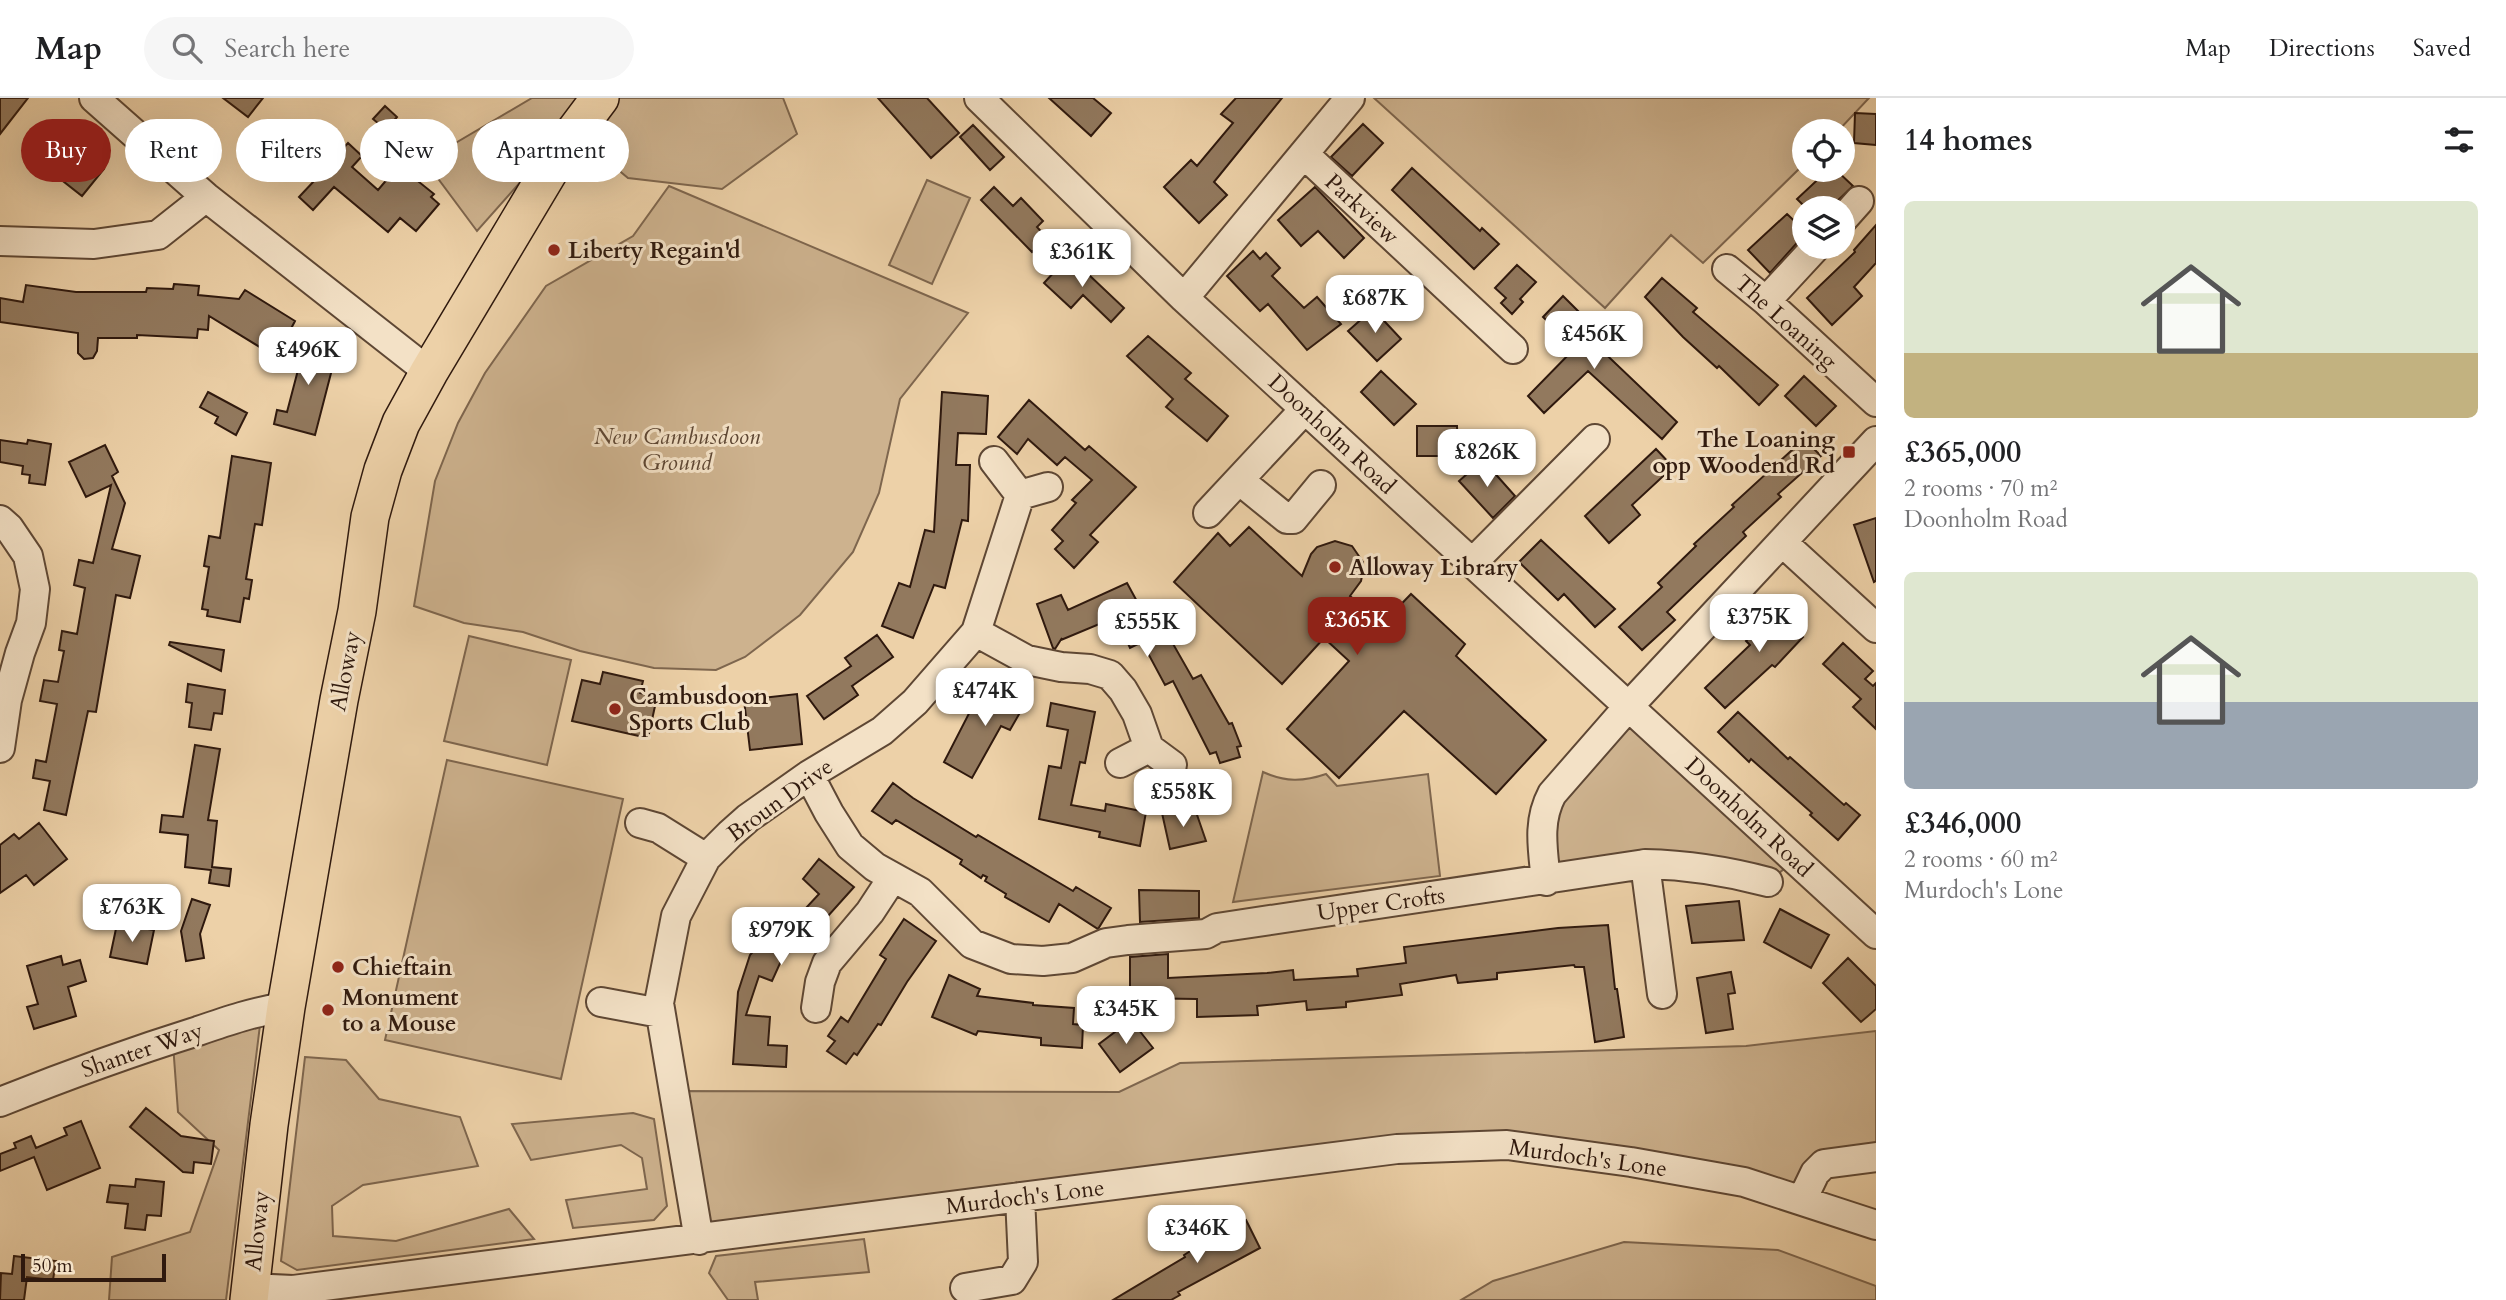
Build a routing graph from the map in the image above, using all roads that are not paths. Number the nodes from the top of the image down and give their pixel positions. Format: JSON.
{"nodes":[{"id":1,"x":94,"y":98,"type":"edge"},
{"id":2,"x":600,"y":98,"type":"edge"},
{"id":3,"x":979,"y":98,"type":"edge"},
{"id":4,"x":1350,"y":98,"type":"edge"},
{"id":5,"x":1304,"y":154,"type":"junction"},
{"id":6,"x":206,"y":197,"type":"junction"},
{"id":7,"x":0,"y":241,"type":"edge"},
{"id":8,"x":1805,"y":259,"type":"edge"},
{"id":9,"x":1727,"y":269,"type":"dead end"},
{"id":10,"x":1184,"y":298,"type":"junction"},
{"id":11,"x":1766,"y":301,"type":"junction"},
{"id":12,"x":1513,"y":349,"type":"dead end"},
{"id":13,"x":429,"y":372,"type":"junction"},
{"id":14,"x":1876,"y":402,"type":"edge"},
{"id":15,"x":1305,"y":409,"type":"junction"},
{"id":16,"x":1595,"y":439,"type":"dead end"},
{"id":17,"x":1876,"y":441,"type":"edge"},
{"id":18,"x":994,"y":461,"type":"dead end"},
{"id":19,"x":1239,"y":480,"type":"junction"},
{"id":20,"x":1321,"y":485,"type":"dead end"},
{"id":21,"x":1048,"y":487,"type":"dead end"},
{"id":22,"x":1020,"y":495,"type":"junction"},
{"id":23,"x":1208,"y":513,"type":"dead end"},
{"id":24,"x":0,"y":520,"type":"edge"},
{"id":25,"x":1782,"y":542,"type":"junction"},
{"id":26,"x":1472,"y":563,"type":"junction"},
{"id":27,"x":1876,"y":628,"type":"edge"},
{"id":28,"x":976,"y":632,"type":"junction"},
{"id":29,"x":1628,"y":707,"type":"junction"},
{"id":30,"x":0,"y":748,"type":"edge"},
{"id":31,"x":1149,"y":748,"type":"junction"},
{"id":32,"x":1121,"y":763,"type":"dead end"},
{"id":33,"x":1172,"y":765,"type":"dead end"},
{"id":34,"x":808,"y":775,"type":"junction"},
{"id":35,"x":640,"y":823,"type":"dead end"},
{"id":36,"x":706,"y":858,"type":"junction"},
{"id":37,"x":1645,"y":864,"type":"junction"},
{"id":38,"x":893,"y":877,"type":"junction"},
{"id":39,"x":1546,"y":881,"type":"junction"},
{"id":40,"x":1768,"y":882,"type":"dead end"},
{"id":41,"x":1876,"y":934,"type":"edge"},
{"id":42,"x":1662,"y":994,"type":"dead end"},
{"id":43,"x":601,"y":1002,"type":"dead end"},
{"id":44,"x":286,"y":1007,"type":"junction"},
{"id":45,"x":816,"y":1007,"type":"dead end"},
{"id":46,"x":660,"y":1013,"type":"junction"},
{"id":47,"x":0,"y":1102,"type":"edge"},
{"id":48,"x":1876,"y":1157,"type":"edge"},
{"id":49,"x":1020,"y":1197,"type":"junction"},
{"id":50,"x":1802,"y":1200,"type":"junction"},
{"id":51,"x":1876,"y":1225,"type":"edge"},
{"id":52,"x":699,"y":1240,"type":"junction"},
{"id":53,"x":1023,"y":1262,"type":"junction"},
{"id":54,"x":965,"y":1288,"type":"dead end"},
{"id":55,"x":250,"y":1294,"type":"edge"},
{"id":56,"x":1023,"y":1300,"type":"edge"}],
"edges":[{"from":1,"to":6,"type":"street"},
{"from":2,"to":13,"type":"main road","name":"Alloway"},
{"from":3,"to":10,"type":"street","name":"Doonholm Road"},
{"from":4,"to":5,"type":"street","name":"Parkview"},
{"from":5,"to":10,"type":"street","name":"Parkview"},
{"from":5,"to":12,"type":"street","name":"Parkview"},
{"from":6,"to":7,"type":"street"},
{"from":6,"to":13,"type":"street"},
{"from":8,"to":11,"type":"street"},
{"from":9,"to":11,"type":"street","name":"The Loaning"},
{"from":10,"to":15,"type":"street","name":"Doonholm Road"},
{"from":11,"to":14,"type":"street","name":"The Loaning"},
{"from":13,"to":44,"type":"main road","name":"Alloway"},
{"from":15,"to":19,"type":"street"},
{"from":15,"to":26,"type":"street","name":"Doonholm Road"},
{"from":16,"to":26,"type":"street"},
{"from":17,"to":25,"type":"street"},
{"from":18,"to":22,"type":"street"},
{"from":19,"to":20,"type":"street"},
{"from":19,"to":23,"type":"street"},
{"from":21,"to":22,"type":"street"},
{"from":22,"to":28,"type":"street","name":"Broun Drive"},
{"from":24,"to":30,"type":"street"},
{"from":25,"to":27,"type":"street"},
{"from":25,"to":29,"type":"street"},
{"from":26,"to":29,"type":"street","name":"Doonholm Road"},
{"from":28,"to":31,"type":"street"},
{"from":28,"to":34,"type":"street","name":"Broun Drive"},
{"from":29,"to":39,"type":"street"},
{"from":29,"to":41,"type":"street","name":"Doonholm Road"},
{"from":31,"to":32,"type":"street"},
{"from":31,"to":33,"type":"street"},
{"from":34,"to":36,"type":"street","name":"Broun Drive"},
{"from":34,"to":38,"type":"street","name":"Upper Crofts"},
{"from":35,"to":36,"type":"street"},
{"from":36,"to":46,"type":"street","name":"Broun Drive"},
{"from":37,"to":39,"type":"street","name":"Upper Crofts"},
{"from":37,"to":40,"type":"street","name":"Upper Crofts"},
{"from":37,"to":42,"type":"street"},
{"from":38,"to":39,"type":"street","name":"Upper Crofts"},
{"from":38,"to":45,"type":"street"},
{"from":43,"to":46,"type":"street"},
{"from":44,"to":47,"type":"street","name":"Shanter Way"},
{"from":44,"to":55,"type":"main road","name":"Alloway"},
{"from":46,"to":52,"type":"street","name":"Broun Drive"},
{"from":48,"to":50,"type":"street"},
{"from":49,"to":50,"type":"street","name":"Murdoch's Lone"},
{"from":49,"to":52,"type":"street","name":"Murdoch's Lone"},
{"from":49,"to":53,"type":"street"},
{"from":50,"to":51,"type":"street","name":"Murdoch's Lone"},
{"from":52,"to":55,"type":"street","name":"Murdoch's Lone"},
{"from":53,"to":54,"type":"street"},
{"from":53,"to":56,"type":"street"}]}
